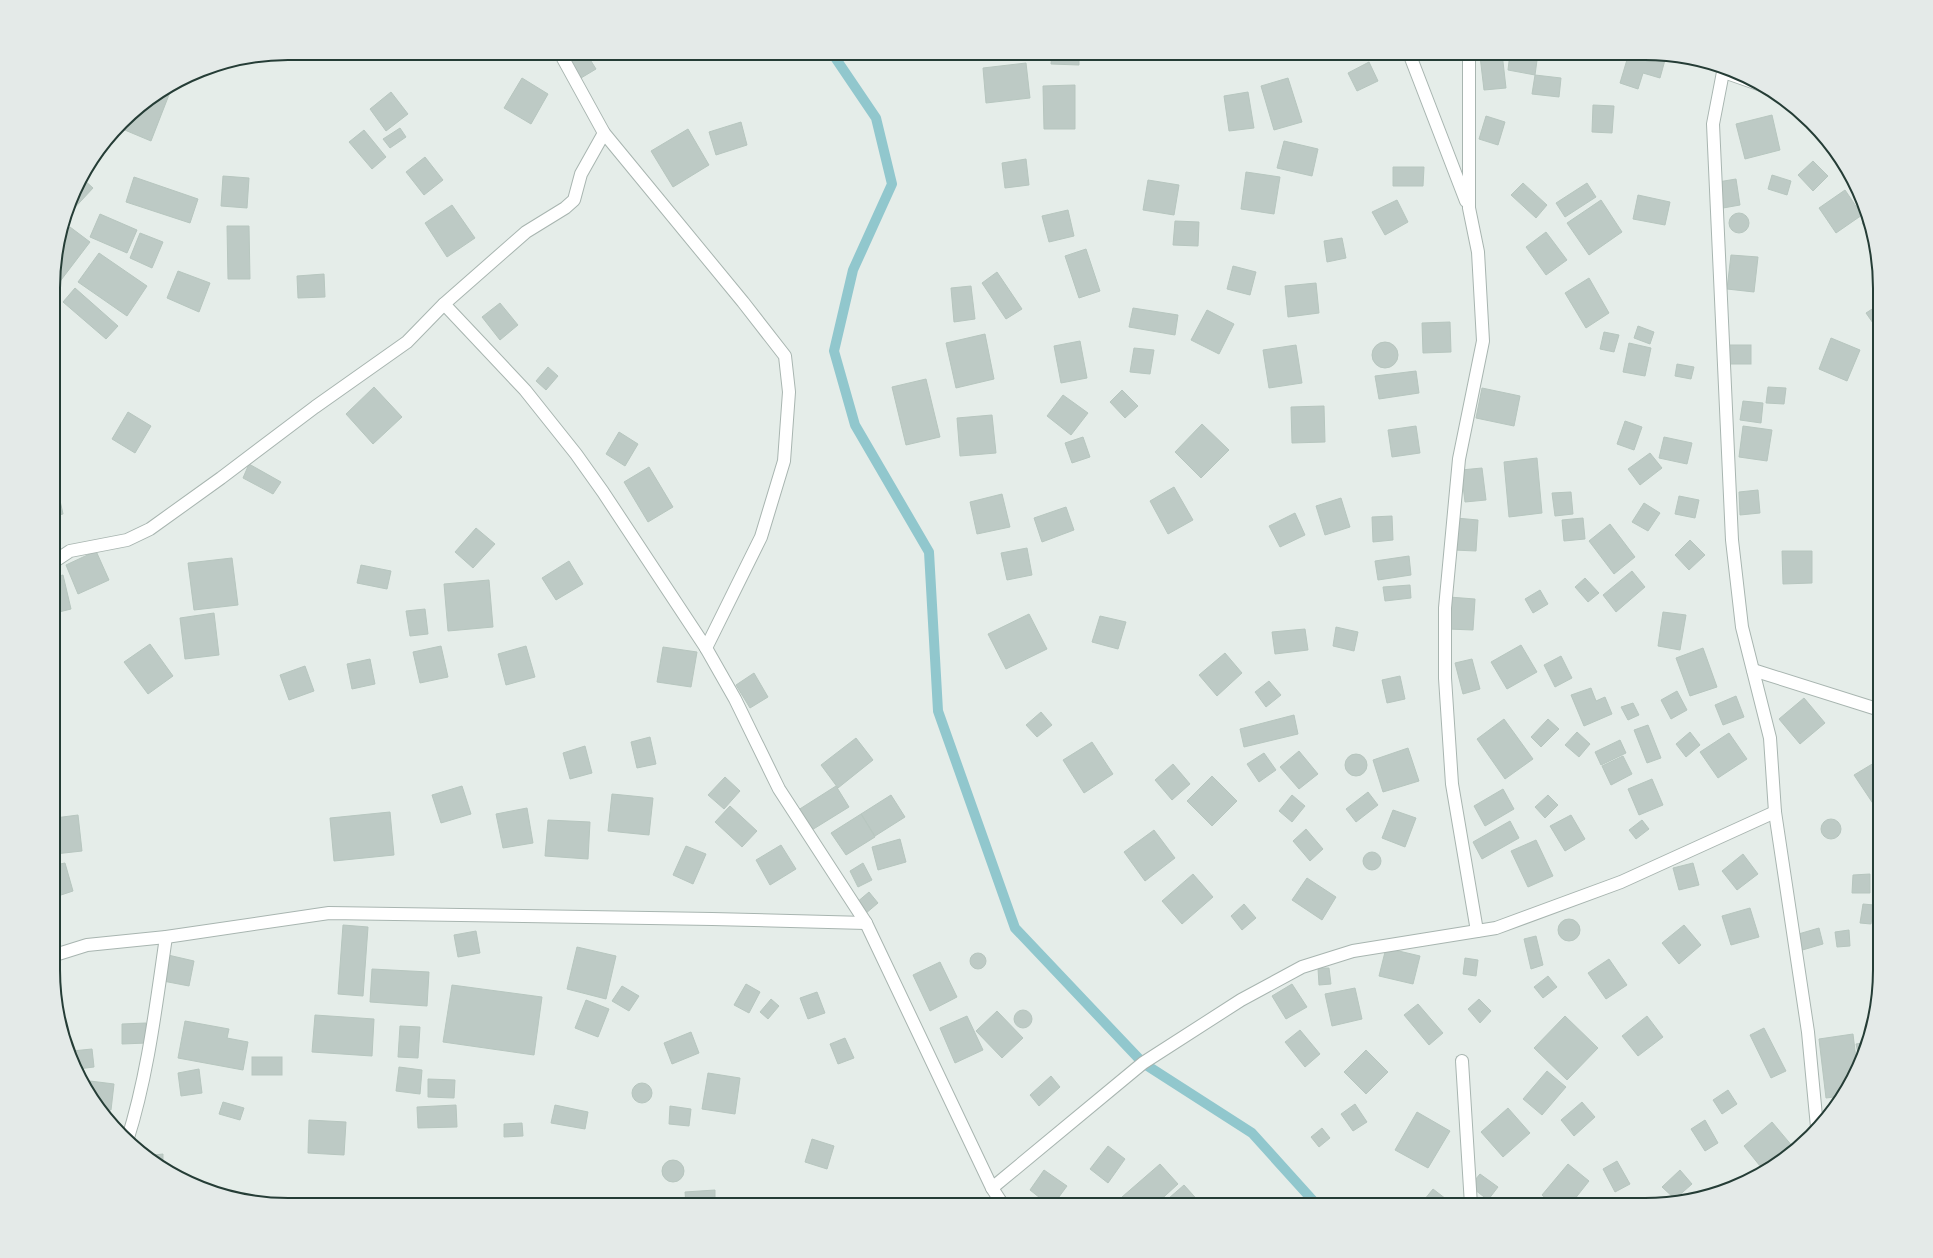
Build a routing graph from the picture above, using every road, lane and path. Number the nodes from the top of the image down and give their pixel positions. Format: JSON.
{"nodes":[{"id":1,"x":564,"y":60,"type":"edge"},
{"id":2,"x":1411,"y":60,"type":"edge"},
{"id":3,"x":1469,"y":60,"type":"edge"},
{"id":4,"x":1723,"y":74,"type":"edge"},
{"id":5,"x":604,"y":133,"type":"junction"},
{"id":6,"x":1469,"y":208,"type":"junction"},
{"id":7,"x":444,"y":304,"type":"junction"},
{"id":8,"x":60,"y":557,"type":"edge"},
{"id":9,"x":706,"y":648,"type":"junction"},
{"id":10,"x":1753,"y":670,"type":"junction"},
{"id":11,"x":1873,"y":708,"type":"edge"},
{"id":12,"x":1775,"y":812,"type":"junction"},
{"id":13,"x":866,"y":923,"type":"junction"},
{"id":14,"x":1477,"y":931,"type":"junction"},
{"id":15,"x":166,"y":937,"type":"junction"},
{"id":16,"x":60,"y":953,"type":"edge"},
{"id":17,"x":1462,"y":1062,"type":"dead end"},
{"id":18,"x":1816,"y":1121,"type":"edge"},
{"id":19,"x":130,"y":1134,"type":"edge"},
{"id":20,"x":992,"y":1188,"type":"junction"},
{"id":21,"x":998,"y":1198,"type":"edge"},
{"id":22,"x":1471,"y":1198,"type":"edge"}],
"edges":[{"from":1,"to":5,"type":"street"},
{"from":2,"to":6,"type":"street"},
{"from":3,"to":6,"type":"street"},
{"from":4,"to":10,"type":"street"},
{"from":5,"to":7,"type":"street"},
{"from":5,"to":9,"type":"street"},
{"from":6,"to":14,"type":"street"},
{"from":7,"to":8,"type":"street"},
{"from":7,"to":9,"type":"street"},
{"from":9,"to":13,"type":"street"},
{"from":10,"to":11,"type":"street"},
{"from":10,"to":12,"type":"street"},
{"from":12,"to":14,"type":"street"},
{"from":12,"to":18,"type":"street"},
{"from":13,"to":15,"type":"street"},
{"from":13,"to":20,"type":"street"},
{"from":14,"to":20,"type":"street"},
{"from":15,"to":16,"type":"street"},
{"from":15,"to":19,"type":"street"},
{"from":17,"to":22,"type":"street"},
{"from":20,"to":21,"type":"street"}]}
